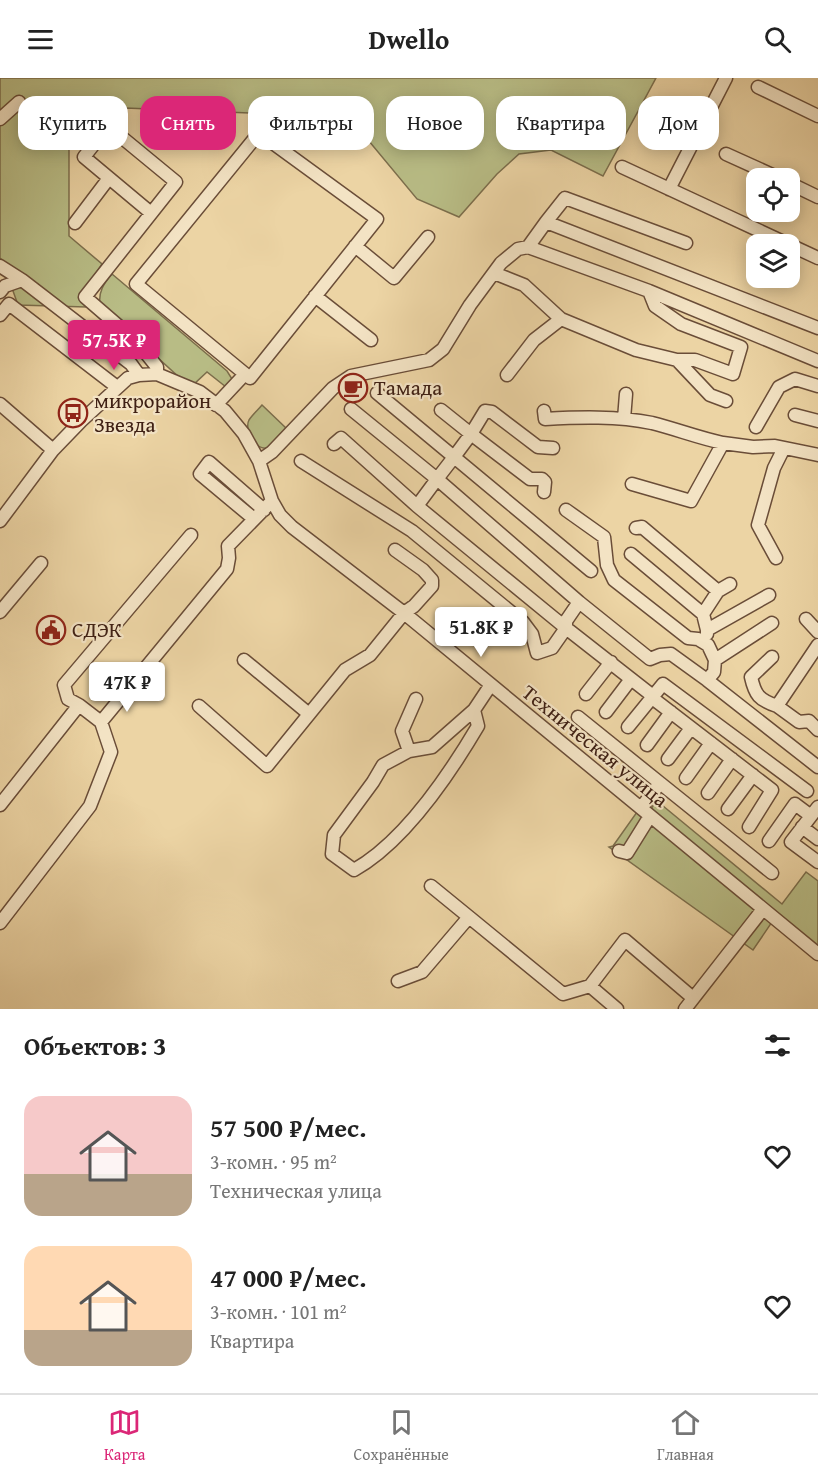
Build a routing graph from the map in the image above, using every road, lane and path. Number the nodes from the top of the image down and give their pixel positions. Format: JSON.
{"nodes":[{"id":1,"x":726,"y":78,"type":"edge"},
{"id":2,"x":758,"y":87,"type":"dead end"},
{"id":3,"x":18,"y":103,"type":"edge"},
{"id":4,"x":818,"y":116,"type":"edge"},
{"id":5,"x":0,"y":119,"type":"edge"},
{"id":6,"x":726,"y":154,"type":"dead end"},
{"id":7,"x":622,"y":167,"type":"dead end"},
{"id":8,"x":757,"y":168,"type":"edge"},
{"id":9,"x":109,"y":178,"type":"junction"},
{"id":10,"x":800,"y":188,"type":"edge"},
{"id":11,"x":669,"y":189,"type":"junction"},
{"id":12,"x":818,"y":196,"type":"edge"},
{"id":13,"x":151,"y":213,"type":"junction"},
{"id":14,"x":546,"y":222,"type":"junction"},
{"id":15,"x":75,"y":223,"type":"dead end"},
{"id":16,"x":428,"y":237,"type":"dead end"},
{"id":17,"x":686,"y":243,"type":"dead end"},
{"id":18,"x":355,"y":246,"type":"junction"},
{"id":19,"x":528,"y":247,"type":"junction"},
{"id":20,"x":818,"y":258,"type":"edge"},
{"id":21,"x":0,"y":266,"type":"edge"},
{"id":22,"x":494,"y":273,"type":"junction"},
{"id":23,"x":22,"y":280,"type":"junction"},
{"id":24,"x":649,"y":291,"type":"junction"},
{"id":25,"x":0,"y":292,"type":"edge"},
{"id":26,"x":315,"y":296,"type":"junction"},
{"id":27,"x":4,"y":301,"type":"edge"},
{"id":28,"x":0,"y":315,"type":"edge"},
{"id":29,"x":561,"y":319,"type":"junction"},
{"id":30,"x":818,"y":328,"type":"edge"},
{"id":31,"x":371,"y":340,"type":"dead end"},
{"id":32,"x":677,"y":360,"type":"junction"},
{"id":33,"x":818,"y":361,"type":"edge"},
{"id":34,"x":157,"y":374,"type":"junction"},
{"id":35,"x":245,"y":374,"type":"junction"},
{"id":36,"x":139,"y":375,"type":"junction"},
{"id":37,"x":507,"y":375,"type":"dead end"},
{"id":38,"x":818,"y":386,"type":"edge"},
{"id":39,"x":117,"y":387,"type":"junction"},
{"id":40,"x":377,"y":393,"type":"dead end"},
{"id":41,"x":626,"y":394,"type":"dead end"},
{"id":42,"x":726,"y":401,"type":"dead end"},
{"id":43,"x":0,"y":404,"type":"edge"},
{"id":44,"x":216,"y":405,"type":"junction"},
{"id":45,"x":351,"y":409,"type":"dead end"},
{"id":46,"x":441,"y":410,"type":"dead end"},
{"id":47,"x":544,"y":411,"type":"dead end"},
{"id":48,"x":795,"y":415,"type":"dead end"},
{"id":49,"x":624,"y":419,"type":"junction"},
{"id":50,"x":818,"y":421,"type":"edge"},
{"id":51,"x":756,"y":427,"type":"dead end"},
{"id":52,"x":471,"y":434,"type":"junction"},
{"id":53,"x":723,"y":443,"type":"junction"},
{"id":54,"x":334,"y":444,"type":"dead end"},
{"id":55,"x":553,"y":448,"type":"dead end"},
{"id":56,"x":784,"y":448,"type":"junction"},
{"id":57,"x":53,"y":450,"type":"junction"},
{"id":58,"x":818,"y":455,"type":"edge"},
{"id":59,"x":454,"y":457,"type":"junction"},
{"id":60,"x":259,"y":460,"type":"junction"},
{"id":61,"x":301,"y":460,"type":"dead end"},
{"id":62,"x":437,"y":479,"type":"junction"},
{"id":63,"x":632,"y":484,"type":"dead end"},
{"id":64,"x":544,"y":492,"type":"dead end"},
{"id":65,"x":268,"y":505,"type":"junction"},
{"id":66,"x":417,"y":506,"type":"junction"},
{"id":67,"x":566,"y":510,"type":"dead end"},
{"id":68,"x":254,"y":519,"type":"junction"},
{"id":69,"x":0,"y":521,"type":"edge"},
{"id":70,"x":636,"y":528,"type":"dead end"},
{"id":71,"x":191,"y":535,"type":"dead end"},
{"id":72,"x":395,"y":550,"type":"dead end"},
{"id":73,"x":631,"y":554,"type":"dead end"},
{"id":74,"x":776,"y":558,"type":"dead end"},
{"id":75,"x":41,"y":563,"type":"dead end"},
{"id":76,"x":591,"y":570,"type":"dead end"},
{"id":77,"x":730,"y":584,"type":"dead end"},
{"id":78,"x":718,"y":591,"type":"junction"},
{"id":79,"x":769,"y":595,"type":"dead end"},
{"id":80,"x":579,"y":602,"type":"junction"},
{"id":81,"x":0,"y":612,"type":"edge"},
{"id":82,"x":404,"y":613,"type":"junction"},
{"id":83,"x":703,"y":614,"type":"junction"},
{"id":84,"x":806,"y":619,"type":"dead end"},
{"id":85,"x":772,"y":623,"type":"dead end"},
{"id":86,"x":566,"y":628,"type":"junction"},
{"id":87,"x":707,"y":630,"type":"junction"},
{"id":88,"x":818,"y":632,"type":"edge"},
{"id":89,"x":708,"y":645,"type":"junction"},
{"id":90,"x":818,"y":645,"type":"edge"},
{"id":91,"x":772,"y":657,"type":"dead end"},
{"id":92,"x":244,"y":660,"type":"dead end"},
{"id":93,"x":715,"y":660,"type":"junction"},
{"id":94,"x":610,"y":662,"type":"junction"},
{"id":95,"x":631,"y":679,"type":"junction"},
{"id":96,"x":707,"y":680,"type":"junction"},
{"id":97,"x":490,"y":686,"type":"junction"},
{"id":98,"x":586,"y":694,"type":"dead end"},
{"id":99,"x":651,"y":697,"type":"junction"},
{"id":100,"x":416,"y":699,"type":"dead end"},
{"id":101,"x":79,"y":705,"type":"junction"},
{"id":102,"x":199,"y":705,"type":"dead end"},
{"id":103,"x":777,"y":706,"type":"junction"},
{"id":104,"x":474,"y":710,"type":"junction"},
{"id":105,"x":606,"y":712,"type":"dead end"},
{"id":106,"x":671,"y":712,"type":"junction"},
{"id":107,"x":309,"y":714,"type":"junction"},
{"id":108,"x":578,"y":717,"type":"dead end"},
{"id":109,"x":101,"y":722,"type":"junction"},
{"id":110,"x":628,"y":727,"type":"dead end"},
{"id":111,"x":691,"y":728,"type":"junction"},
{"id":112,"x":818,"y":730,"type":"edge"},
{"id":113,"x":711,"y":743,"type":"junction"},
{"id":114,"x":647,"y":745,"type":"dead end"},
{"id":115,"x":409,"y":751,"type":"junction"},
{"id":116,"x":668,"y":759,"type":"dead end"},
{"id":117,"x":732,"y":759,"type":"junction"},
{"id":118,"x":818,"y":767,"type":"edge"},
{"id":119,"x":753,"y":775,"type":"junction"},
{"id":120,"x":686,"y":778,"type":"dead end"},
{"id":121,"x":660,"y":783,"type":"junction"},
{"id":122,"x":807,"y":791,"type":"dead end"},
{"id":123,"x":708,"y":793,"type":"dead end"},
{"id":124,"x":0,"y":805,"type":"edge"},
{"id":125,"x":728,"y":809,"type":"dead end"},
{"id":126,"x":646,"y":812,"type":"junction"},
{"id":127,"x":814,"y":812,"type":"edge"},
{"id":128,"x":749,"y":827,"type":"dead end"},
{"id":129,"x":802,"y":827,"type":"junction"},
{"id":130,"x":818,"y":839,"type":"edge"},
{"id":131,"x":769,"y":840,"type":"dead end"},
{"id":132,"x":619,"y":851,"type":"dead end"},
{"id":133,"x":818,"y":862,"type":"edge"},
{"id":134,"x":772,"y":873,"type":"dead end"},
{"id":135,"x":431,"y":886,"type":"dead end"},
{"id":136,"x":763,"y":909,"type":"junction"},
{"id":137,"x":469,"y":917,"type":"junction"},
{"id":138,"x":0,"y":923,"type":"edge"},
{"id":139,"x":818,"y":954,"type":"edge"},
{"id":140,"x":398,"y":981,"type":"dead end"},
{"id":141,"x":590,"y":986,"type":"junction"},
{"id":142,"x":693,"y":998,"type":"junction"},
{"id":143,"x":617,"y":1009,"type":"edge"},
{"id":144,"x":685,"y":1009,"type":"edge"}],
"edges":[{"from":1,"to":11,"type":"street"},
{"from":2,"to":4,"type":"street"},
{"from":3,"to":5,"type":"street"},
{"from":6,"to":8,"type":"street"},
{"from":7,"to":11,"type":"street"},
{"from":9,"to":13,"type":"street"},
{"from":9,"to":13,"type":"street"},
{"from":9,"to":15,"type":"street"},
{"from":10,"to":12,"type":"street"},
{"from":11,"to":20,"type":"street"},
{"from":13,"to":34,"type":"street"},
{"from":14,"to":17,"type":"street"},
{"from":14,"to":19,"type":"street"},
{"from":14,"to":30,"type":"street"},
{"from":16,"to":18,"type":"street"},
{"from":18,"to":26,"type":"street"},
{"from":18,"to":35,"type":"street"},
{"from":19,"to":22,"type":"street"},
{"from":19,"to":24,"type":"street"},
{"from":21,"to":23,"type":"street"},
{"from":22,"to":29,"type":"street"},
{"from":22,"to":60,"type":"street"},
{"from":23,"to":25,"type":"street"},
{"from":23,"to":36,"type":"street"},
{"from":24,"to":32,"type":"street"},
{"from":24,"to":33,"type":"street"},
{"from":26,"to":31,"type":"street"},
{"from":26,"to":35,"type":"street"},
{"from":27,"to":28,"type":"street"},
{"from":27,"to":39,"type":"street"},
{"from":29,"to":32,"type":"street"},
{"from":29,"to":37,"type":"street"},
{"from":32,"to":42,"type":"street"},
{"from":34,"to":36,"type":"street","name":"Техническая улица"},
{"from":34,"to":44,"type":"street","name":"Техническая улица"},
{"from":35,"to":44,"type":"street"},
{"from":36,"to":39,"type":"street","name":"Техническая улица"},
{"from":38,"to":51,"type":"street"},
{"from":39,"to":57,"type":"street","name":"Техническая улица"},
{"from":40,"to":59,"type":"street"},
{"from":41,"to":49,"type":"street"},
{"from":43,"to":57,"type":"street"},
{"from":44,"to":60,"type":"street","name":"Техническая улица"},
{"from":45,"to":62,"type":"street"},
{"from":46,"to":52,"type":"street"},
{"from":47,"to":49,"type":"street"},
{"from":48,"to":50,"type":"street"},
{"from":49,"to":53,"type":"street"},
{"from":52,"to":55,"type":"street"},
{"from":52,"to":59,"type":"street"},
{"from":52,"to":64,"type":"street"},
{"from":53,"to":56,"type":"street"},
{"from":53,"to":63,"type":"street"},
{"from":54,"to":66,"type":"street"},
{"from":56,"to":58,"type":"street"},
{"from":56,"to":74,"type":"street"},
{"from":57,"to":69,"type":"street","name":"Техническая улица"},
{"from":59,"to":62,"type":"street"},
{"from":59,"to":76,"type":"street"},
{"from":60,"to":65,"type":"street","name":"Техническая улица"},
{"from":61,"to":86,"type":"street"},
{"from":62,"to":66,"type":"street"},
{"from":62,"to":80,"type":"street"},
{"from":65,"to":68,"type":"street"},
{"from":65,"to":68,"type":"street"},
{"from":65,"to":82,"type":"street","name":"Техническая улица"},
{"from":66,"to":86,"type":"street"},
{"from":67,"to":89,"type":"street"},
{"from":68,"to":109,"type":"street"},
{"from":70,"to":78,"type":"street"},
{"from":71,"to":101,"type":"street"},
{"from":72,"to":82,"type":"street"},
{"from":73,"to":83,"type":"street"},
{"from":75,"to":81,"type":"street"},
{"from":77,"to":78,"type":"street"},
{"from":78,"to":83,"type":"street"},
{"from":79,"to":87,"type":"street"},
{"from":80,"to":86,"type":"street"},
{"from":80,"to":96,"type":"street"},
{"from":82,"to":97,"type":"street","name":"Техническая улица"},
{"from":82,"to":107,"type":"street"},
{"from":83,"to":87,"type":"street"},
{"from":84,"to":88,"type":"street"},
{"from":85,"to":93,"type":"street"},
{"from":86,"to":94,"type":"street"},
{"from":87,"to":89,"type":"street"},
{"from":89,"to":93,"type":"street"},
{"from":90,"to":103,"type":"street"},
{"from":91,"to":103,"type":"street"},
{"from":92,"to":107,"type":"street"},
{"from":93,"to":96,"type":"street"},
{"from":94,"to":95,"type":"street"},
{"from":94,"to":98,"type":"street"},
{"from":95,"to":99,"type":"street"},
{"from":95,"to":105,"type":"street"},
{"from":96,"to":118,"type":"street"},
{"from":97,"to":104,"type":"street"},
{"from":97,"to":126,"type":"street","name":"Техническая улица"},
{"from":99,"to":106,"type":"street"},
{"from":99,"to":110,"type":"street"},
{"from":99,"to":122,"type":"street"},
{"from":100,"to":115,"type":"street"},
{"from":101,"to":109,"type":"street"},
{"from":101,"to":124,"type":"street"},
{"from":102,"to":107,"type":"street"},
{"from":103,"to":112,"type":"street"},
{"from":104,"to":115,"type":"street"},
{"from":104,"to":115,"type":"street"},
{"from":106,"to":111,"type":"street"},
{"from":106,"to":114,"type":"street"},
{"from":108,"to":121,"type":"street"},
{"from":109,"to":138,"type":"street"},
{"from":111,"to":113,"type":"street"},
{"from":111,"to":116,"type":"street"},
{"from":113,"to":117,"type":"street"},
{"from":113,"to":120,"type":"street"},
{"from":117,"to":119,"type":"street"},
{"from":117,"to":123,"type":"street"},
{"from":119,"to":125,"type":"street"},
{"from":119,"to":128,"type":"street"},
{"from":121,"to":126,"type":"street"},
{"from":121,"to":134,"type":"street"},
{"from":126,"to":132,"type":"street"},
{"from":126,"to":136,"type":"street","name":"Техническая улица"},
{"from":127,"to":129,"type":"street"},
{"from":127,"to":131,"type":"street"},
{"from":129,"to":130,"type":"street"},
{"from":129,"to":133,"type":"street"},
{"from":135,"to":137,"type":"street"},
{"from":136,"to":139,"type":"street","name":"Техническая улица"},
{"from":136,"to":142,"type":"street"},
{"from":137,"to":140,"type":"street"},
{"from":137,"to":141,"type":"street"},
{"from":141,"to":142,"type":"street"},
{"from":141,"to":143,"type":"street"},
{"from":142,"to":144,"type":"street"}]}
